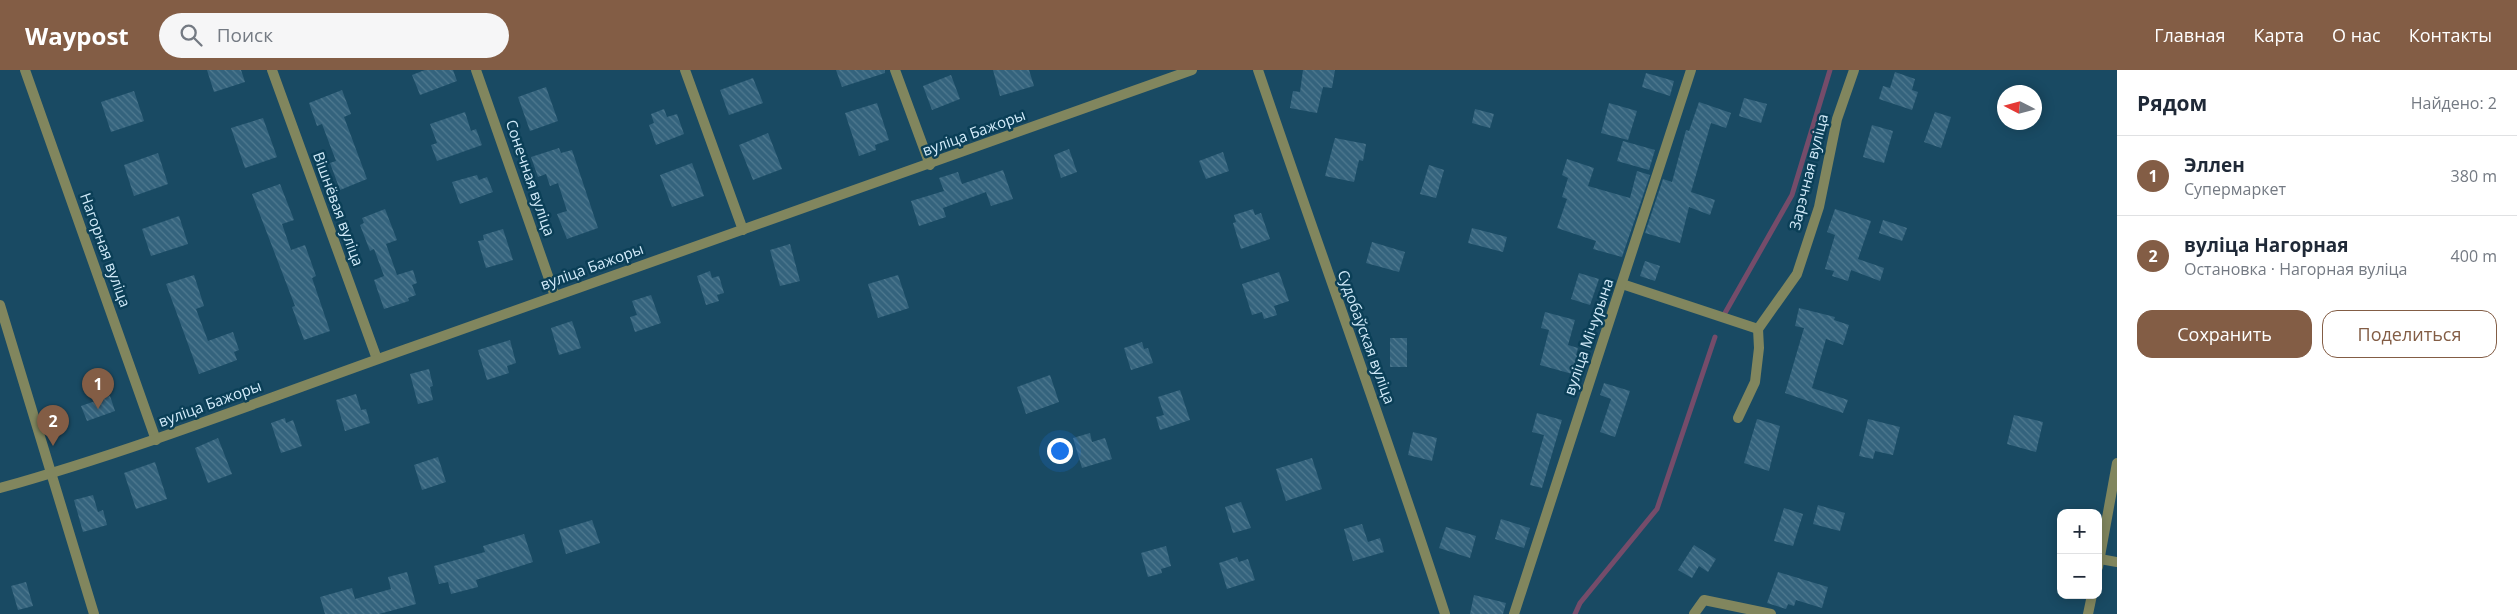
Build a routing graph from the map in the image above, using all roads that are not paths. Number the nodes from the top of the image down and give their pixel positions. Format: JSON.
{"nodes":[{"id":1,"x":25,"y":70,"type":"edge"},
{"id":2,"x":272,"y":70,"type":"edge"},
{"id":3,"x":476,"y":70,"type":"edge"},
{"id":4,"x":685,"y":70,"type":"edge"},
{"id":5,"x":895,"y":70,"type":"edge"},
{"id":6,"x":1192,"y":70,"type":"edge"},
{"id":7,"x":1258,"y":70,"type":"edge"},
{"id":8,"x":1691,"y":70,"type":"edge"},
{"id":9,"x":1854,"y":70,"type":"edge"},
{"id":10,"x":930,"y":165,"type":"junction"},
{"id":11,"x":743,"y":230,"type":"junction"},
{"id":12,"x":1622,"y":284,"type":"junction"},
{"id":13,"x":555,"y":296,"type":"junction"},
{"id":14,"x":0,"y":305,"type":"edge"},
{"id":15,"x":1758,"y":329,"type":"junction"},
{"id":16,"x":377,"y":359,"type":"junction"},
{"id":17,"x":1738,"y":418,"type":"dead end"},
{"id":18,"x":156,"y":440,"type":"junction"},
{"id":19,"x":2117,"y":463,"type":"edge"},
{"id":20,"x":53,"y":474,"type":"junction"},
{"id":21,"x":0,"y":488,"type":"edge"},
{"id":22,"x":2101,"y":554,"type":"edge"},
{"id":23,"x":2117,"y":562,"type":"edge"},
{"id":24,"x":2102,"y":563,"type":"edge"},
{"id":25,"x":2091,"y":599,"type":"edge"},
{"id":26,"x":94,"y":614,"type":"edge"},
{"id":27,"x":1445,"y":614,"type":"edge"},
{"id":28,"x":1514,"y":614,"type":"edge"},
{"id":29,"x":1694,"y":614,"type":"edge"},
{"id":30,"x":1771,"y":614,"type":"edge"},
{"id":31,"x":2088,"y":614,"type":"edge"}],
"edges":[{"from":1,"to":18,"type":"street","name":"Нагорная вуліца"},
{"from":2,"to":16,"type":"street","name":"Вішнёвая вуліца"},
{"from":3,"to":13,"type":"street","name":"Сонечная вуліца"},
{"from":4,"to":11,"type":"street"},
{"from":5,"to":10,"type":"street"},
{"from":6,"to":10,"type":"street","name":"вуліца Бажоры"},
{"from":7,"to":27,"type":"street","name":"Судобаўская вуліца"},
{"from":8,"to":12,"type":"street","name":"вуліца Мічурына"},
{"from":9,"to":15,"type":"street","name":"Зарэчная вуліца"},
{"from":10,"to":11,"type":"street","name":"вуліца Бажоры"},
{"from":11,"to":13,"type":"street","name":"вуліца Бажоры"},
{"from":12,"to":15,"type":"street"},
{"from":12,"to":28,"type":"street","name":"вуліца Мічурына"},
{"from":13,"to":16,"type":"street","name":"вуліца Бажоры"},
{"from":14,"to":20,"type":"street"},
{"from":15,"to":17,"type":"street"},
{"from":16,"to":18,"type":"street","name":"вуліца Бажоры"},
{"from":18,"to":20,"type":"street","name":"вуліца Бажоры"},
{"from":19,"to":22,"type":"street"},
{"from":20,"to":21,"type":"street","name":"вуліца Бажоры"},
{"from":20,"to":26,"type":"street"},
{"from":23,"to":24,"type":"street"},
{"from":25,"to":31,"type":"street"},
{"from":29,"to":30,"type":"street"}]}
